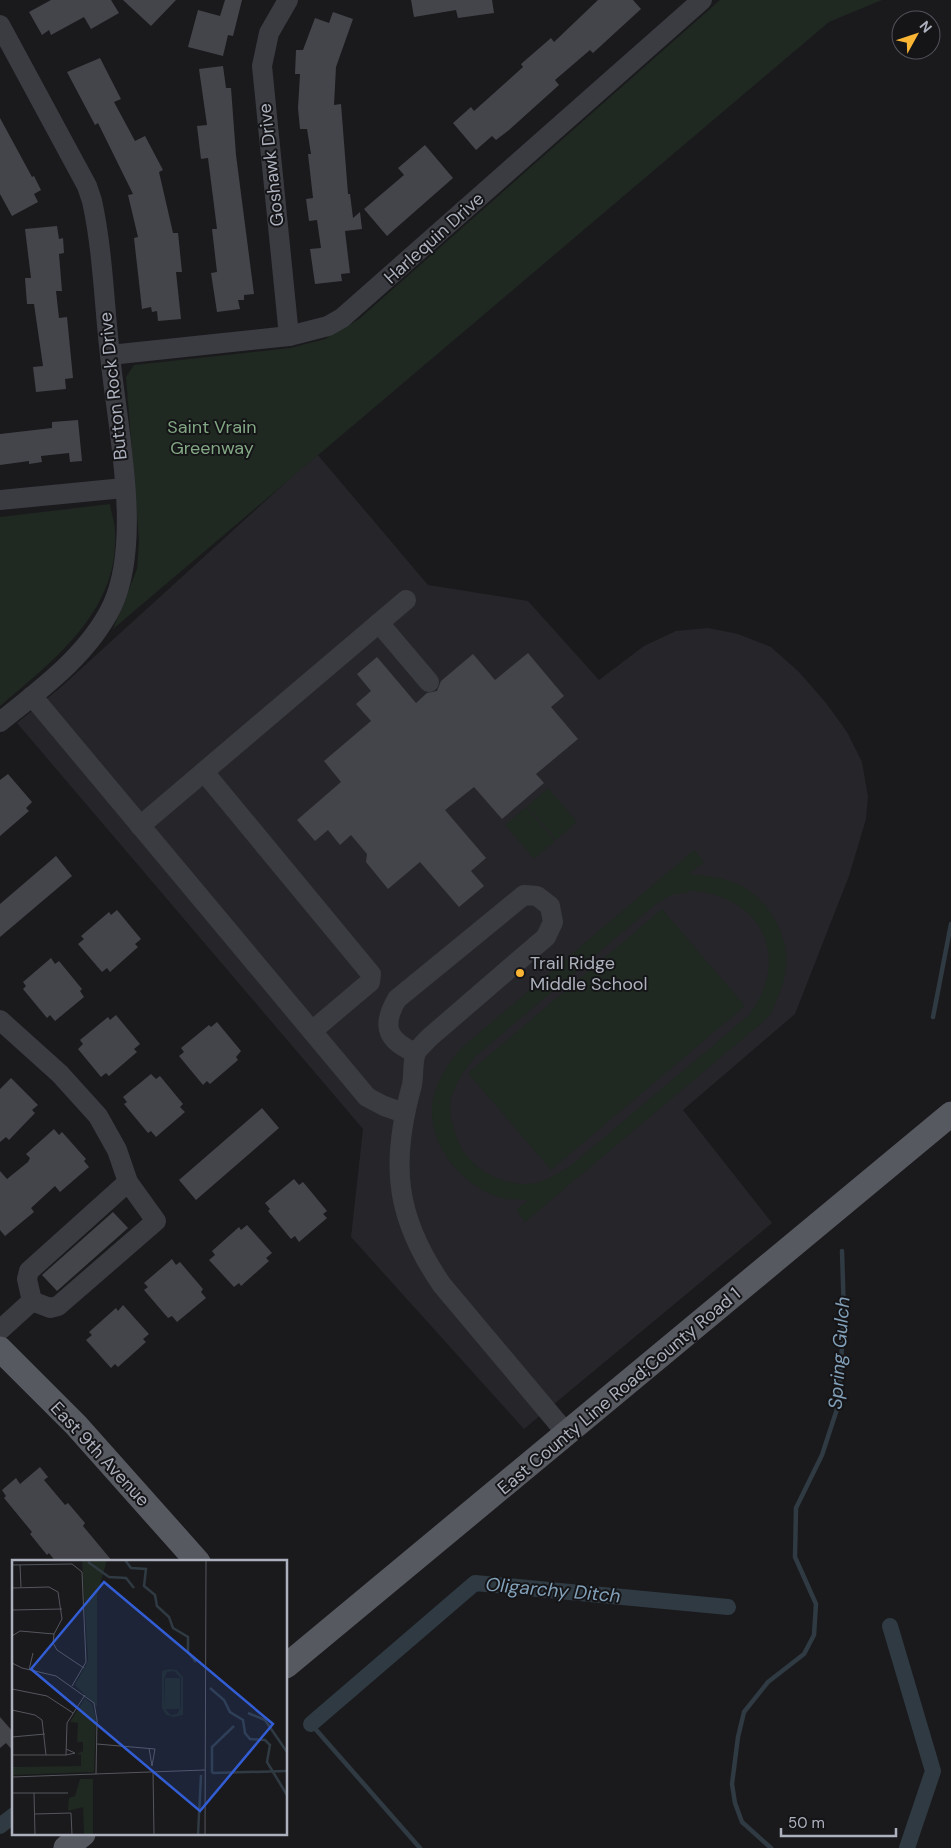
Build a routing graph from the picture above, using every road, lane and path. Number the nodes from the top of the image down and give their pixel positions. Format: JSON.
{"nodes":[{"id":1,"x":288,"y":0,"type":"edge"},
{"id":2,"x":702,"y":0,"type":"edge"},
{"id":3,"x":0,"y":25,"type":"edge"},
{"id":4,"x":289,"y":336,"type":"junction"},
{"id":5,"x":110,"y":355,"type":"junction"},
{"id":6,"x":124,"y":488,"type":"junction"},
{"id":7,"x":0,"y":500,"type":"edge"},
{"id":8,"x":406,"y":600,"type":"dead end"},
{"id":9,"x":379,"y":623,"type":"junction"},
{"id":10,"x":429,"y":682,"type":"dead end"},
{"id":11,"x":32,"y":696,"type":"junction"},
{"id":12,"x":0,"y":722,"type":"edge"},
{"id":13,"x":204,"y":772,"type":"junction"},
{"id":14,"x":140,"y":826,"type":"junction"},
{"id":15,"x":0,"y":1020,"type":"edge"},
{"id":16,"x":312,"y":1031,"type":"junction"},
{"id":17,"x":416,"y":1053,"type":"junction"},
{"id":18,"x":404,"y":1113,"type":"junction"},
{"id":19,"x":948,"y":1123,"type":"edge"},
{"id":20,"x":128,"y":1182,"type":"junction"},
{"id":21,"x":32,"y":1301,"type":"junction"},
{"id":22,"x":0,"y":1330,"type":"edge"},
{"id":23,"x":0,"y":1349,"type":"edge"},
{"id":24,"x":567,"y":1434,"type":"junction"},
{"id":25,"x":196,"y":1560,"type":"edge"},
{"id":26,"x":288,"y":1663,"type":"edge"},
{"id":27,"x":81,"y":1836,"type":"edge"},
{"id":28,"x":66,"y":1848,"type":"edge"}],
"edges":[{"from":1,"to":4,"type":"street","name":"Goshawk Drive"},
{"from":2,"to":4,"type":"street","name":"Harlequin Drive"},
{"from":3,"to":5,"type":"street","name":"Button Rock Drive"},
{"from":4,"to":5,"type":"street","name":"Harlequin Drive"},
{"from":5,"to":6,"type":"street","name":"Button Rock Drive"},
{"from":6,"to":7,"type":"street"},
{"from":6,"to":11,"type":"street","name":"Button Rock Drive"},
{"from":8,"to":9,"type":"street"},
{"from":9,"to":10,"type":"street"},
{"from":9,"to":13,"type":"street"},
{"from":11,"to":12,"type":"street","name":"Button Rock Drive"},
{"from":11,"to":14,"type":"street"},
{"from":13,"to":14,"type":"street"},
{"from":13,"to":16,"type":"street"},
{"from":14,"to":16,"type":"street"},
{"from":15,"to":20,"type":"street"},
{"from":16,"to":18,"type":"street"},
{"from":17,"to":17,"type":"street"},
{"from":17,"to":18,"type":"street"},
{"from":18,"to":24,"type":"street"},
{"from":19,"to":24,"type":"main road","name":"East County Line Road;County Road 1"},
{"from":20,"to":21,"type":"street"},
{"from":20,"to":21,"type":"street"},
{"from":21,"to":22,"type":"street"},
{"from":23,"to":25,"type":"main road","name":"East 9th Avenue"},
{"from":24,"to":26,"type":"main road","name":"East County Line Road;County Road 1"},
{"from":27,"to":28,"type":"main road"}]}
